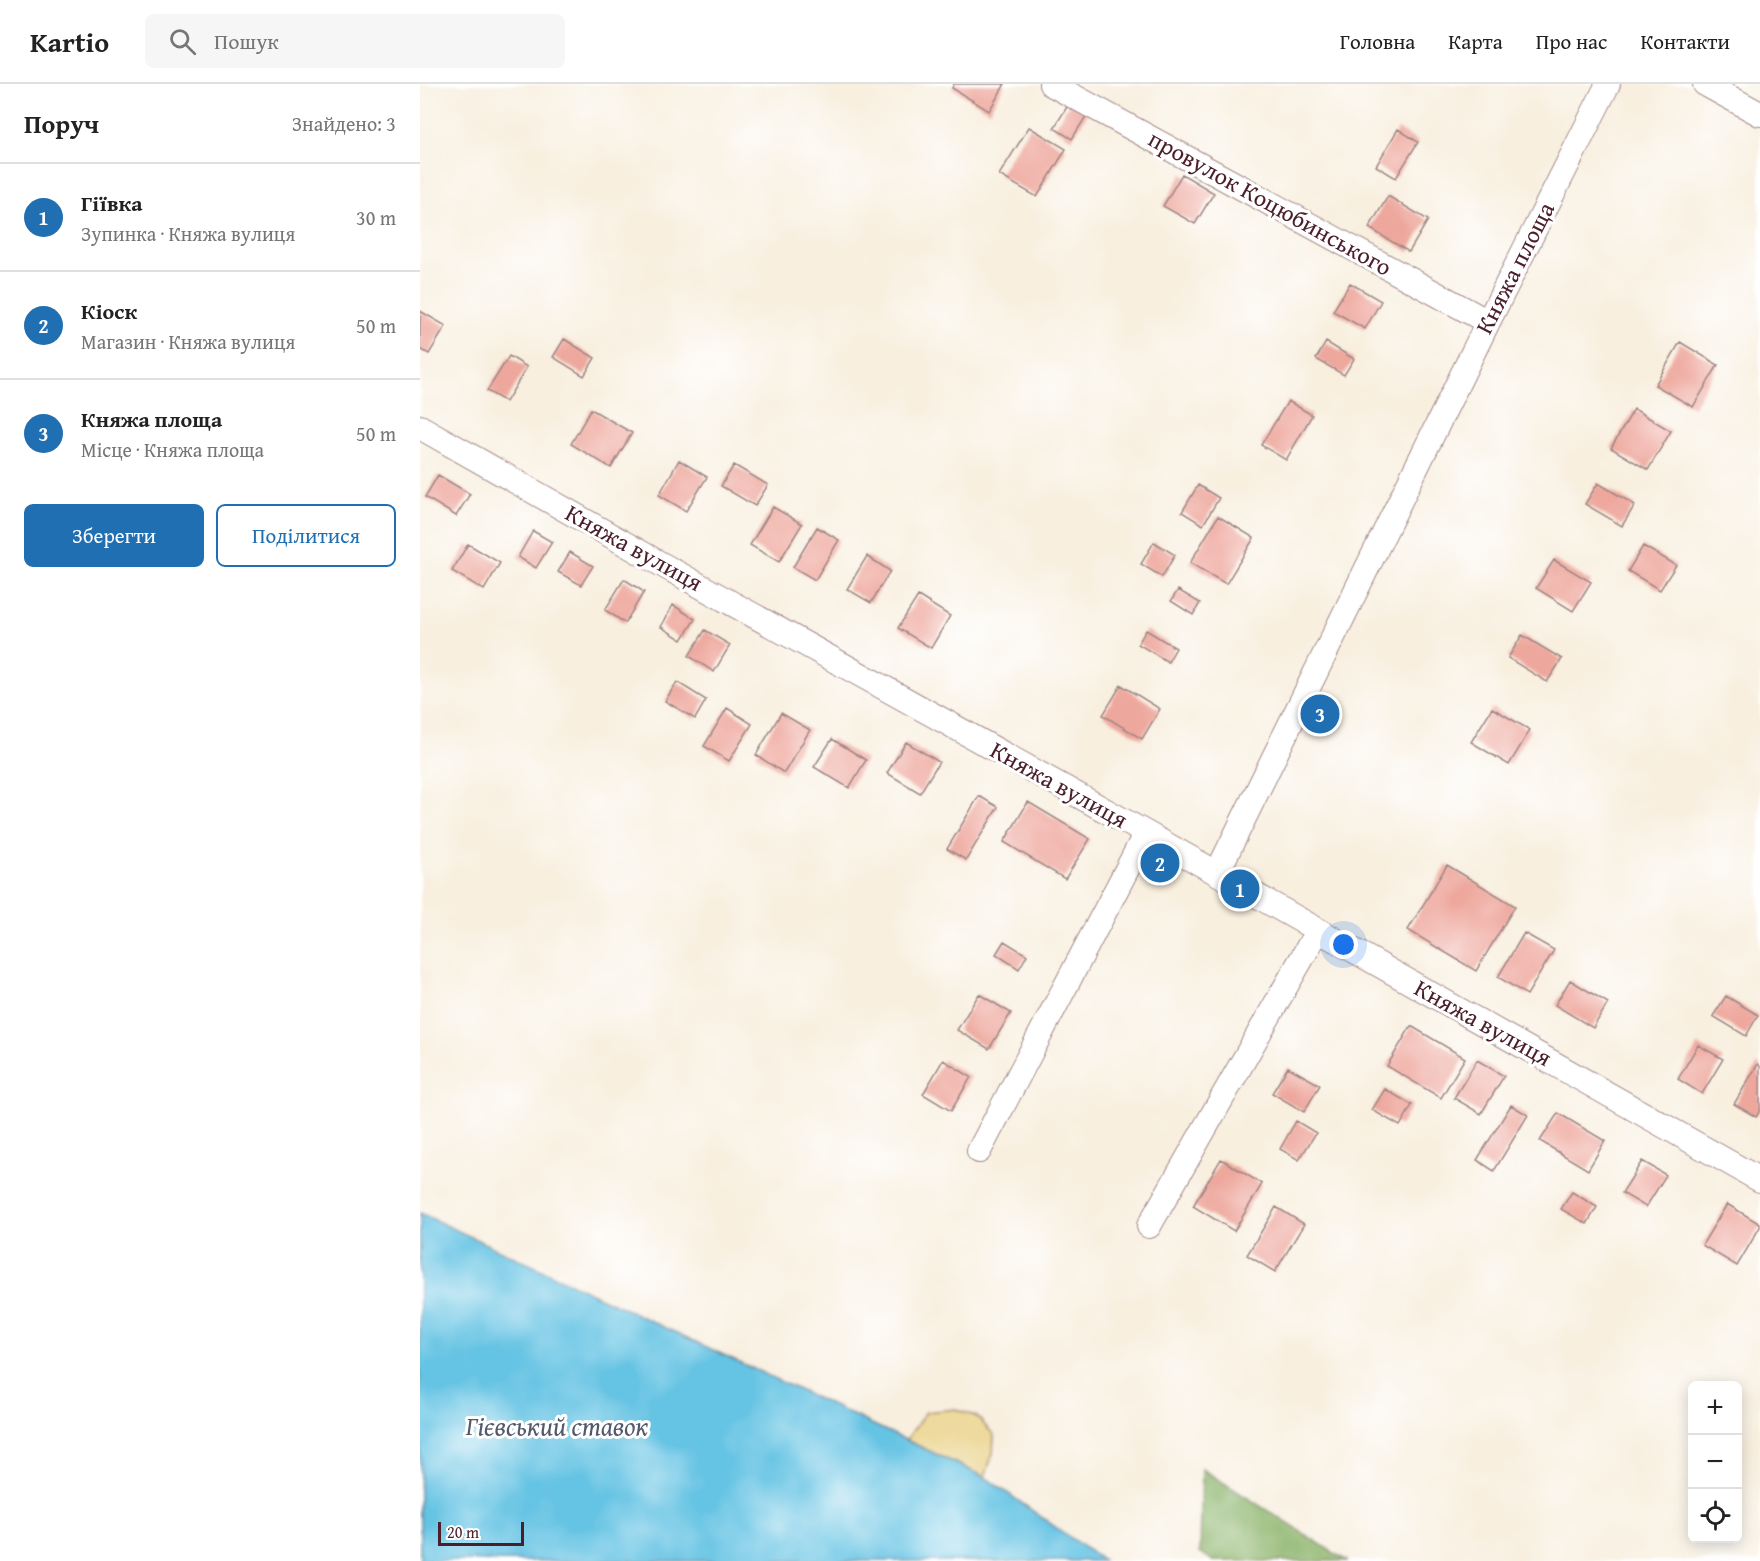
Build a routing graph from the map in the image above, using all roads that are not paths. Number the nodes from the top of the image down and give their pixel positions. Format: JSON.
{"nodes":[{"id":1,"x":1051,"y":84,"type":"edge"},
{"id":2,"x":1608,"y":84,"type":"edge"},
{"id":3,"x":1705,"y":84,"type":"edge"},
{"id":4,"x":1760,"y":114,"type":"edge"},
{"id":5,"x":1488,"y":322,"type":"junction"},
{"id":6,"x":420,"y":427,"type":"edge"},
{"id":7,"x":1146,"y":833,"type":"junction"},
{"id":8,"x":1217,"y":873,"type":"junction"},
{"id":9,"x":1318,"y":930,"type":"junction"},
{"id":10,"x":979,"y":1150,"type":"dead end"},
{"id":11,"x":1760,"y":1180,"type":"edge"},
{"id":12,"x":1149,"y":1226,"type":"dead end"}],
"edges":[{"from":1,"to":5,"type":"street","name":"провулок Коцюбинського"},
{"from":2,"to":5,"type":"street","name":"Княжа площа"},
{"from":3,"to":4,"type":"street"},
{"from":5,"to":8,"type":"street","name":"Княжа площа"},
{"from":6,"to":7,"type":"street","name":"Княжа вулиця"},
{"from":7,"to":8,"type":"street","name":"Княжа вулиця"},
{"from":7,"to":10,"type":"street"},
{"from":8,"to":9,"type":"street","name":"Княжа вулиця"},
{"from":9,"to":11,"type":"street","name":"Княжа вулиця"},
{"from":9,"to":12,"type":"street"}]}
